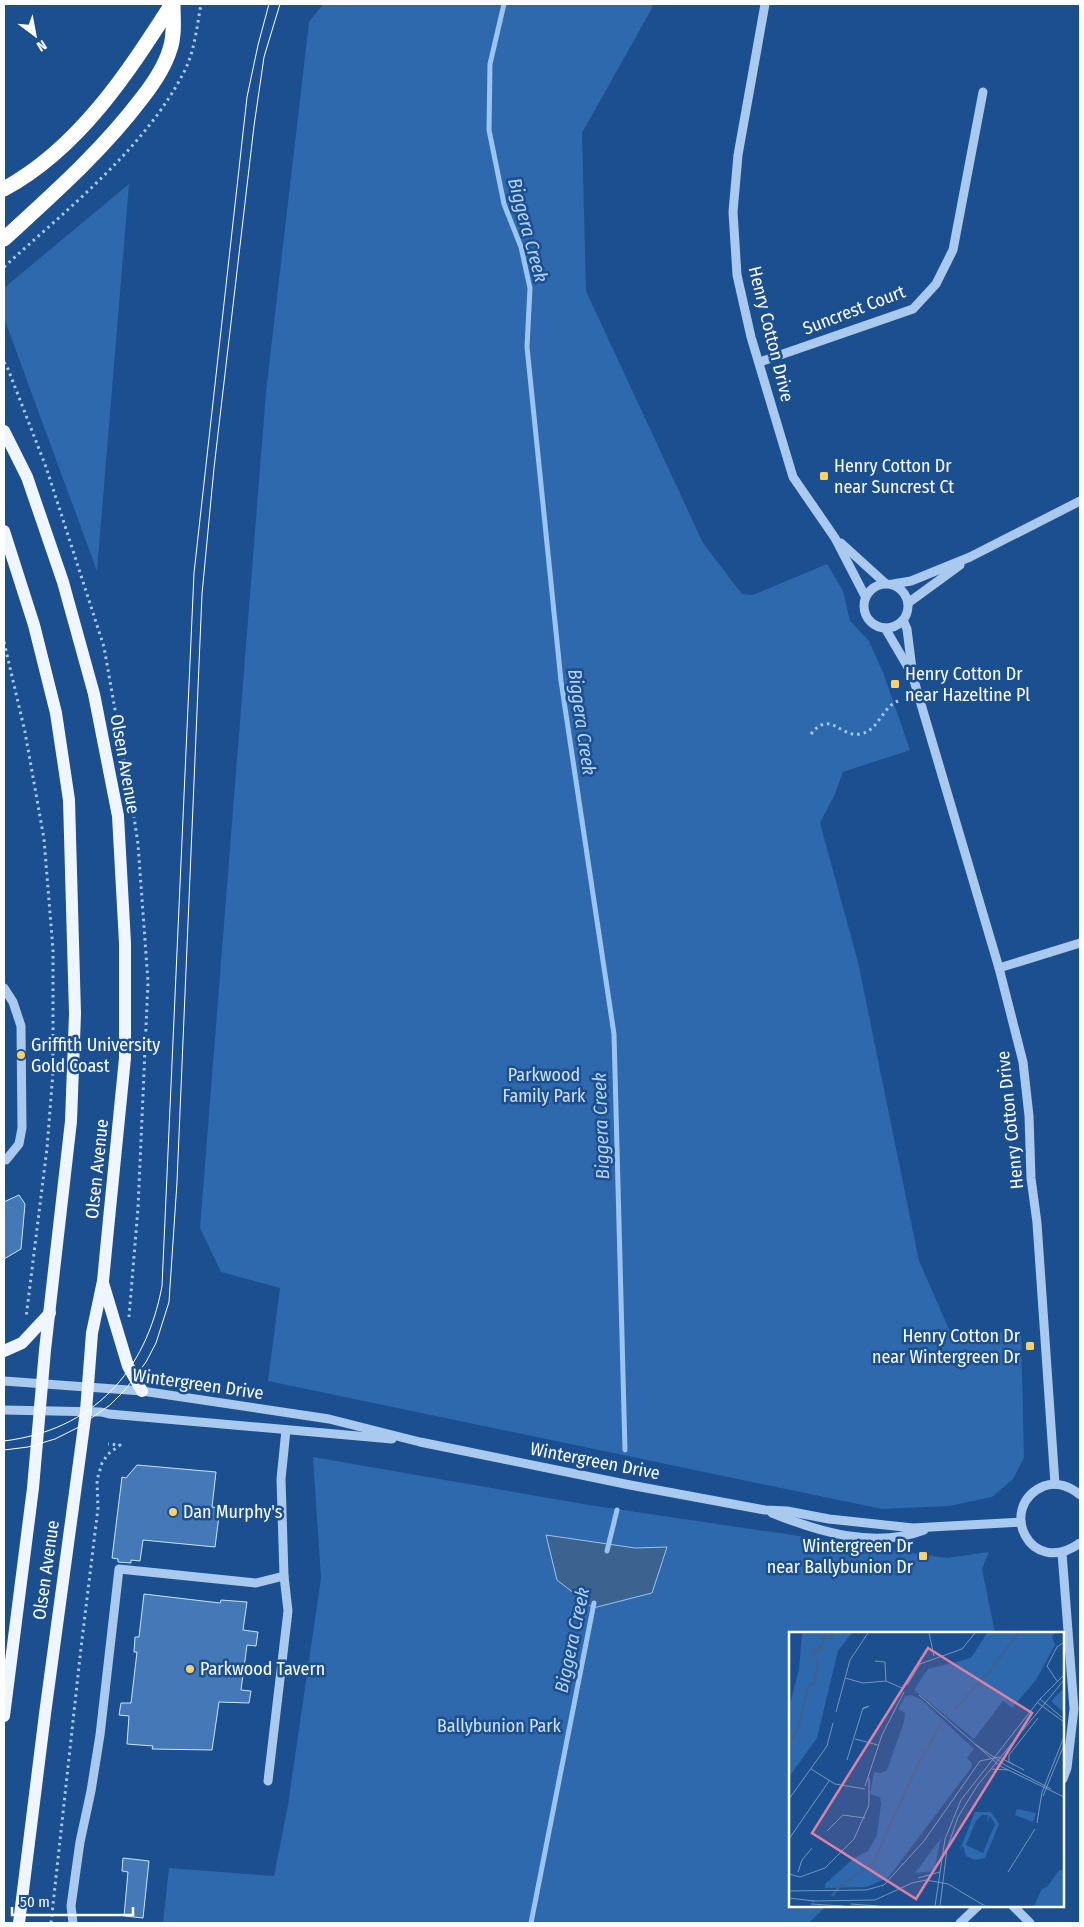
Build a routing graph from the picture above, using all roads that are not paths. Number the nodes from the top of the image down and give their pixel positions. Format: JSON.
{"nodes":[{"id":1,"x":172,"y":4,"type":"edge"},
{"id":2,"x":765,"y":4,"type":"edge"},
{"id":3,"x":982,"y":92,"type":"dead end"},
{"id":4,"x":4,"y":189,"type":"edge"},
{"id":5,"x":4,"y":239,"type":"edge"},
{"id":6,"x":760,"y":362,"type":"junction"},
{"id":7,"x":4,"y":431,"type":"edge"},
{"id":8,"x":1080,"y":501,"type":"edge"},
{"id":9,"x":4,"y":531,"type":"edge"},
{"id":10,"x":836,"y":538,"type":"junction"},
{"id":11,"x":970,"y":557,"type":"junction"},
{"id":12,"x":889,"y":584,"type":"junction"},
{"id":13,"x":865,"y":596,"type":"junction"},
{"id":14,"x":908,"y":603,"type":"junction"},
{"id":15,"x":904,"y":620,"type":"junction"},
{"id":16,"x":885,"y":628,"type":"junction"},
{"id":17,"x":913,"y":677,"type":"junction"},
{"id":18,"x":1080,"y":943,"type":"edge"},
{"id":19,"x":999,"y":968,"type":"junction"},
{"id":20,"x":4,"y":988,"type":"edge"},
{"id":21,"x":6,"y":1160,"type":"dead end"},
{"id":22,"x":103,"y":1281,"type":"junction"},
{"id":23,"x":50,"y":1313,"type":"junction"},
{"id":24,"x":4,"y":1351,"type":"edge"},
{"id":25,"x":4,"y":1381,"type":"edge"},
{"id":26,"x":42,"y":1385,"type":"junction"},
{"id":27,"x":89,"y":1388,"type":"junction"},
{"id":28,"x":142,"y":1391,"type":"junction"},
{"id":29,"x":4,"y":1410,"type":"edge"},
{"id":30,"x":86,"y":1411,"type":"junction"},
{"id":31,"x":41,"y":1412,"type":"junction"},
{"id":32,"x":286,"y":1430,"type":"junction"},
{"id":33,"x":420,"y":1442,"type":"junction"},
{"id":34,"x":1055,"y":1484,"type":"junction"},
{"id":35,"x":1080,"y":1495,"type":"edge"},
{"id":36,"x":764,"y":1510,"type":"junction"},
{"id":37,"x":1020,"y":1522,"type":"junction"},
{"id":38,"x":929,"y":1528,"type":"junction"},
{"id":39,"x":1080,"y":1543,"type":"edge"},
{"id":40,"x":1062,"y":1553,"type":"junction"},
{"id":41,"x":284,"y":1576,"type":"junction"},
{"id":42,"x":4,"y":1716,"type":"edge"},
{"id":43,"x":1064,"y":1776,"type":"edge"},
{"id":44,"x":268,"y":1780,"type":"dead end"},
{"id":45,"x":977,"y":1907,"type":"edge"},
{"id":46,"x":1014,"y":1907,"type":"edge"},
{"id":47,"x":19,"y":1923,"type":"edge"},
{"id":48,"x":73,"y":1923,"type":"edge"},
{"id":49,"x":960,"y":1923,"type":"edge"},
{"id":50,"x":1030,"y":1923,"type":"edge"}],
"edges":[{"from":1,"to":4,"type":"highway"},
{"from":1,"to":5,"type":"highway"},
{"from":2,"to":6,"type":"street","name":"Henry Cotton Drive"},
{"from":3,"to":6,"type":"street","name":"Suncrest Court"},
{"from":6,"to":10,"type":"street","name":"Henry Cotton Drive"},
{"from":7,"to":22,"type":"main road","name":"Olsen Avenue"},
{"from":8,"to":11,"type":"street"},
{"from":9,"to":23,"type":"main road","name":"Olsen Avenue"},
{"from":10,"to":12,"type":"street","name":"Henry Cotton Drive"},
{"from":10,"to":13,"type":"street","name":"Henry Cotton Drive"},
{"from":11,"to":12,"type":"street"},
{"from":11,"to":14,"type":"street"},
{"from":12,"to":13,"type":"street"},
{"from":12,"to":14,"type":"street"},
{"from":13,"to":16,"type":"street"},
{"from":14,"to":15,"type":"street"},
{"from":15,"to":16,"type":"street"},
{"from":15,"to":17,"type":"street","name":"Henry Cotton Drive"},
{"from":16,"to":17,"type":"street","name":"Henry Cotton Drive"},
{"from":17,"to":19,"type":"street","name":"Henry Cotton Drive"},
{"from":18,"to":19,"type":"street"},
{"from":19,"to":34,"type":"street","name":"Henry Cotton Drive"},
{"from":20,"to":21,"type":"street"},
{"from":22,"to":27,"type":"main road","name":"Olsen Avenue"},
{"from":22,"to":28,"type":"main road"},
{"from":23,"to":24,"type":"main road"},
{"from":23,"to":26,"type":"main road","name":"Olsen Avenue"},
{"from":25,"to":26,"type":"street","name":"Wintergreen Drive"},
{"from":26,"to":27,"type":"street","name":"Wintergreen Drive"},
{"from":26,"to":31,"type":"main road","name":"Olsen Avenue"},
{"from":27,"to":28,"type":"street","name":"Wintergreen Drive"},
{"from":27,"to":30,"type":"main road","name":"Olsen Avenue"},
{"from":28,"to":33,"type":"street","name":"Wintergreen Drive"},
{"from":29,"to":31,"type":"street","name":"Wintergreen Drive"},
{"from":30,"to":31,"type":"street","name":"Wintergreen Drive"},
{"from":30,"to":32,"type":"street","name":"Wintergreen Drive"},
{"from":30,"to":47,"type":"main road","name":"Olsen Avenue"},
{"from":31,"to":42,"type":"main road","name":"Olsen Avenue"},
{"from":32,"to":33,"type":"street","name":"Wintergreen Drive"},
{"from":32,"to":41,"type":"street"},
{"from":33,"to":36,"type":"street","name":"Wintergreen Drive"},
{"from":34,"to":35,"type":"street"},
{"from":34,"to":37,"type":"street"},
{"from":36,"to":38,"type":"street","name":"Wintergreen Drive"},
{"from":36,"to":38,"type":"street","name":"Wintergreen Drive"},
{"from":37,"to":38,"type":"street","name":"Wintergreen Drive"},
{"from":37,"to":40,"type":"street"},
{"from":39,"to":40,"type":"street"},
{"from":40,"to":43,"type":"street"},
{"from":41,"to":44,"type":"street"},
{"from":41,"to":48,"type":"street"},
{"from":45,"to":49,"type":"street"},
{"from":46,"to":50,"type":"street"}]}
